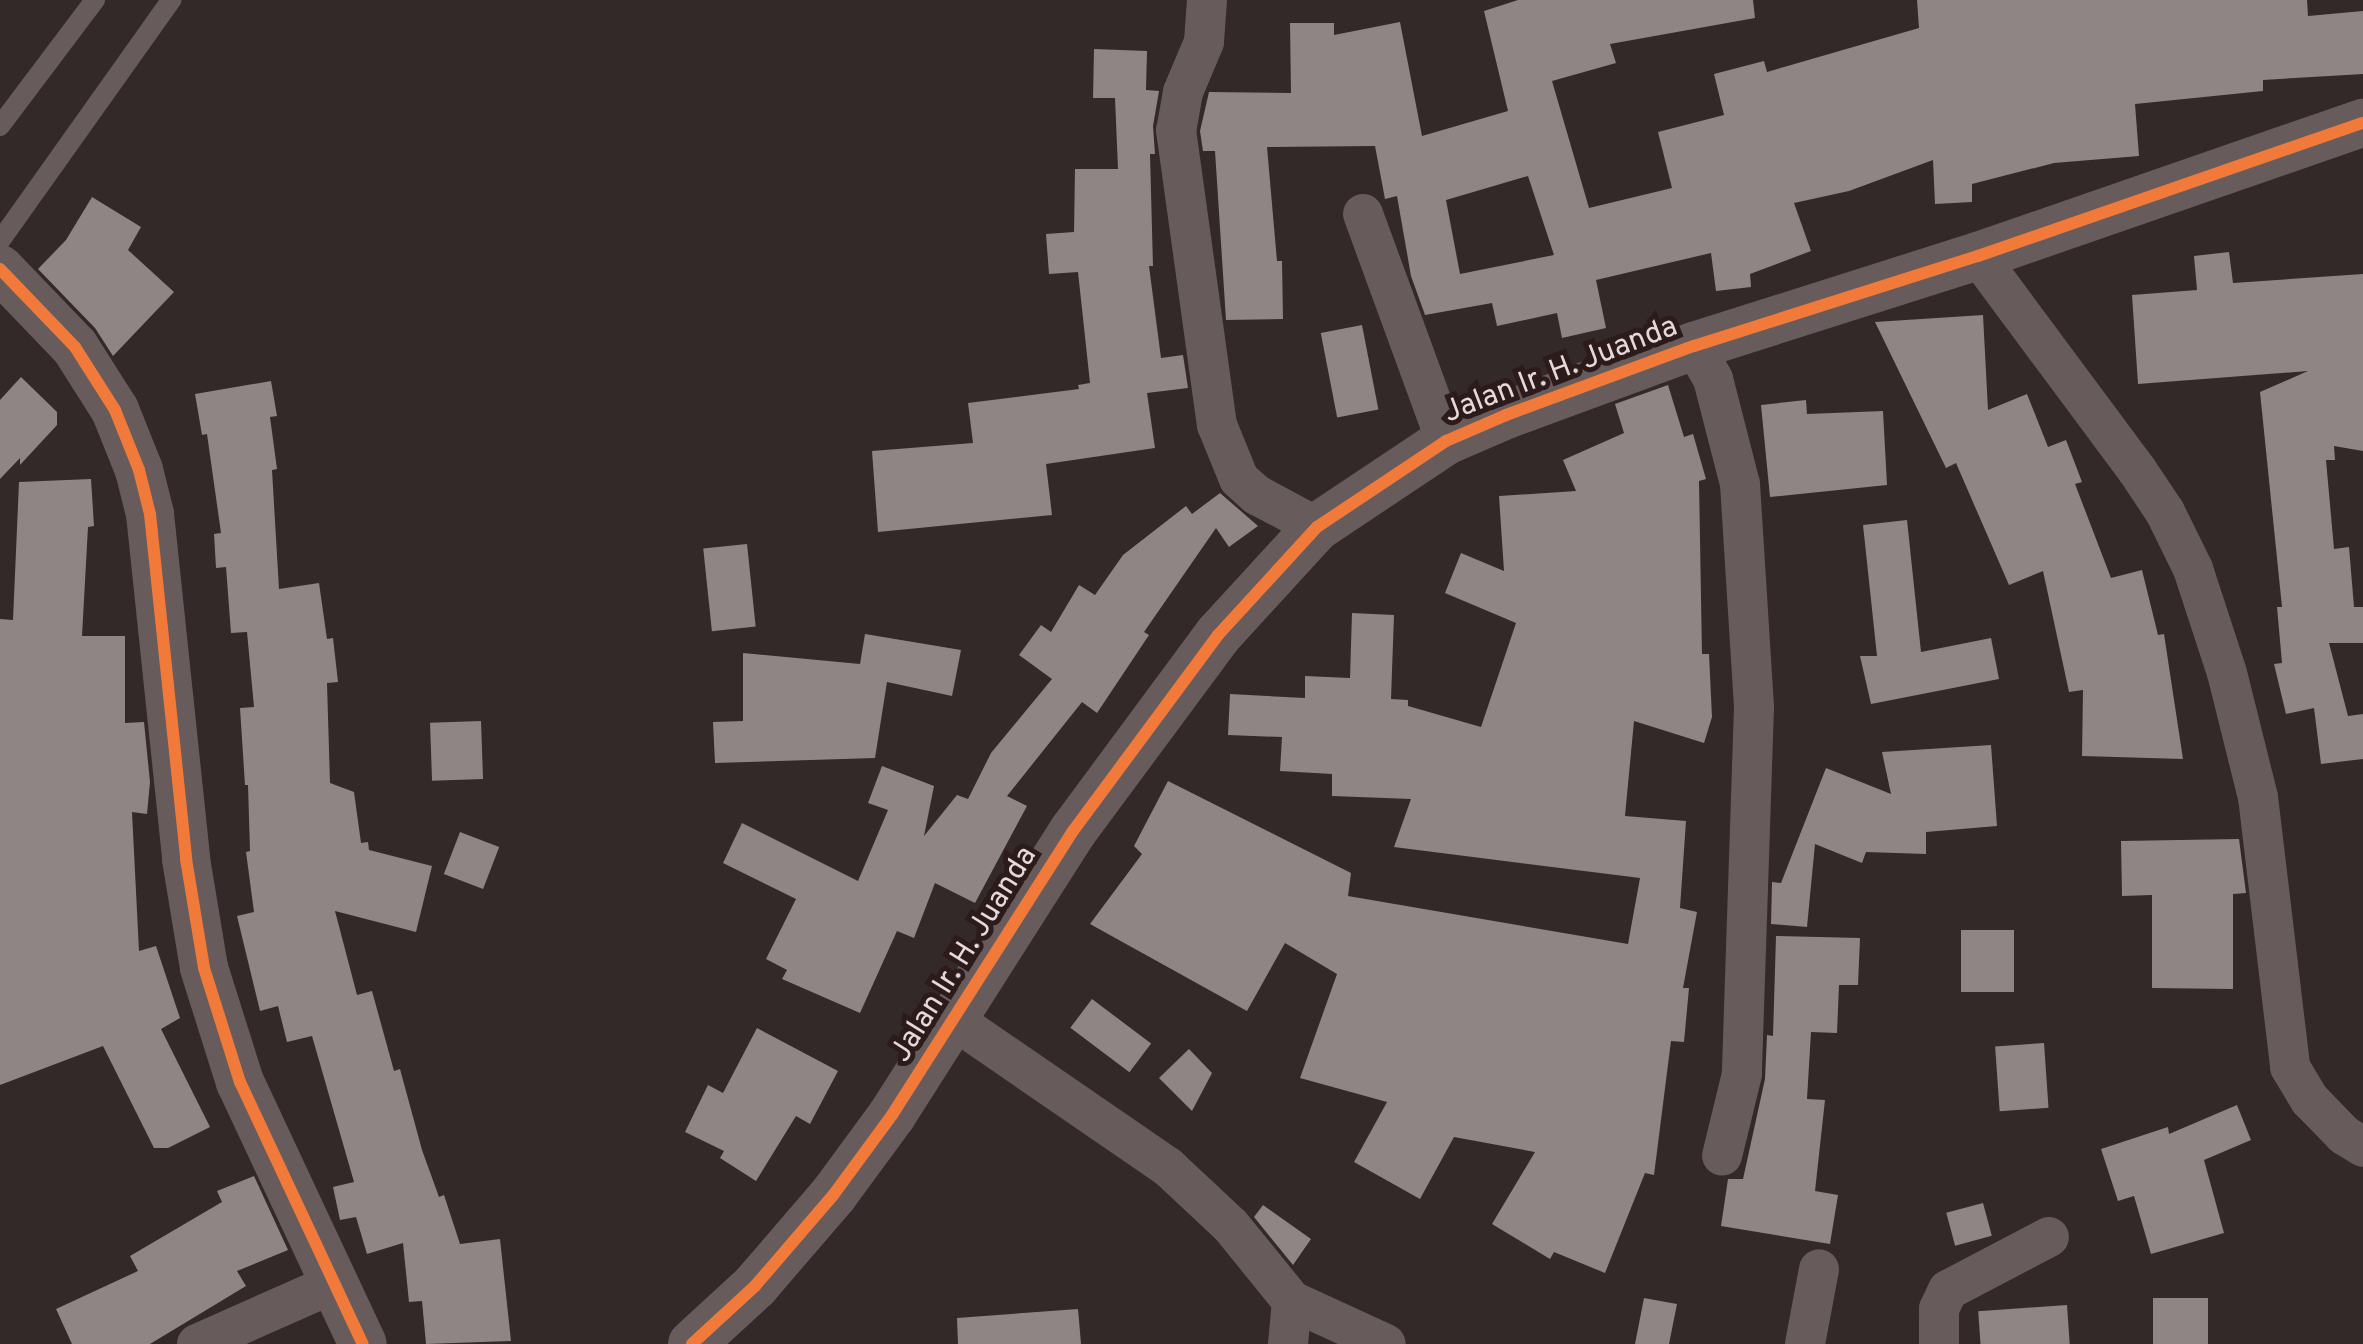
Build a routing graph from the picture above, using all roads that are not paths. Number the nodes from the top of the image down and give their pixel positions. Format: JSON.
{"nodes":[{"id":1,"x":95,"y":0,"type":"edge"},
{"id":2,"x":172,"y":0,"type":"edge"},
{"id":3,"x":1206,"y":0,"type":"edge"},
{"id":4,"x":2363,"y":123,"type":"edge"},
{"id":5,"x":0,"y":126,"type":"edge"},
{"id":6,"x":1363,"y":214,"type":"dead end"},
{"id":7,"x":0,"y":241,"type":"edge"},
{"id":8,"x":1978,"y":256,"type":"junction"},
{"id":9,"x":0,"y":270,"type":"edge"},
{"id":10,"x":1694,"y":346,"type":"junction"},
{"id":11,"x":1446,"y":440,"type":"junction"},
{"id":12,"x":1317,"y":527,"type":"junction"},
{"id":13,"x":954,"y":1020,"type":"junction"},
{"id":14,"x":2363,"y":1147,"type":"edge"},
{"id":15,"x":1722,"y":1156,"type":"dead end"},
{"id":16,"x":2050,"y":1237,"type":"dead end"},
{"id":17,"x":1819,"y":1268,"type":"dead end"},
{"id":18,"x":337,"y":1282,"type":"junction"},
{"id":19,"x":1292,"y":1301,"type":"junction"},
{"id":20,"x":710,"y":1339,"type":"edge"},
{"id":21,"x":197,"y":1344,"type":"edge"},
{"id":22,"x":364,"y":1344,"type":"edge"},
{"id":23,"x":1288,"y":1344,"type":"edge"},
{"id":24,"x":1386,"y":1344,"type":"edge"},
{"id":25,"x":1805,"y":1344,"type":"edge"},
{"id":26,"x":1938,"y":1344,"type":"edge"}],
"edges":[{"from":1,"to":5,"type":"lane"},
{"from":2,"to":7,"type":"lane"},
{"from":3,"to":12,"type":"street"},
{"from":4,"to":8,"type":"street","name":"Jalan Ir. H. Juanda"},
{"from":6,"to":11,"type":"street"},
{"from":8,"to":10,"type":"street","name":"Jalan Ir. H. Juanda"},
{"from":8,"to":14,"type":"street"},
{"from":9,"to":18,"type":"street"},
{"from":10,"to":11,"type":"street","name":"Jalan Ir. H. Juanda"},
{"from":10,"to":15,"type":"street"},
{"from":11,"to":12,"type":"street","name":"Jalan Ir. H. Juanda"},
{"from":12,"to":13,"type":"street","name":"Jalan Ir. H. Juanda"},
{"from":13,"to":19,"type":"street"},
{"from":13,"to":20,"type":"street","name":"Jalan Ir. H. Juanda"},
{"from":16,"to":26,"type":"street"},
{"from":17,"to":25,"type":"street"},
{"from":18,"to":21,"type":"street"},
{"from":18,"to":22,"type":"street"},
{"from":19,"to":23,"type":"street"},
{"from":19,"to":24,"type":"street"}]}
